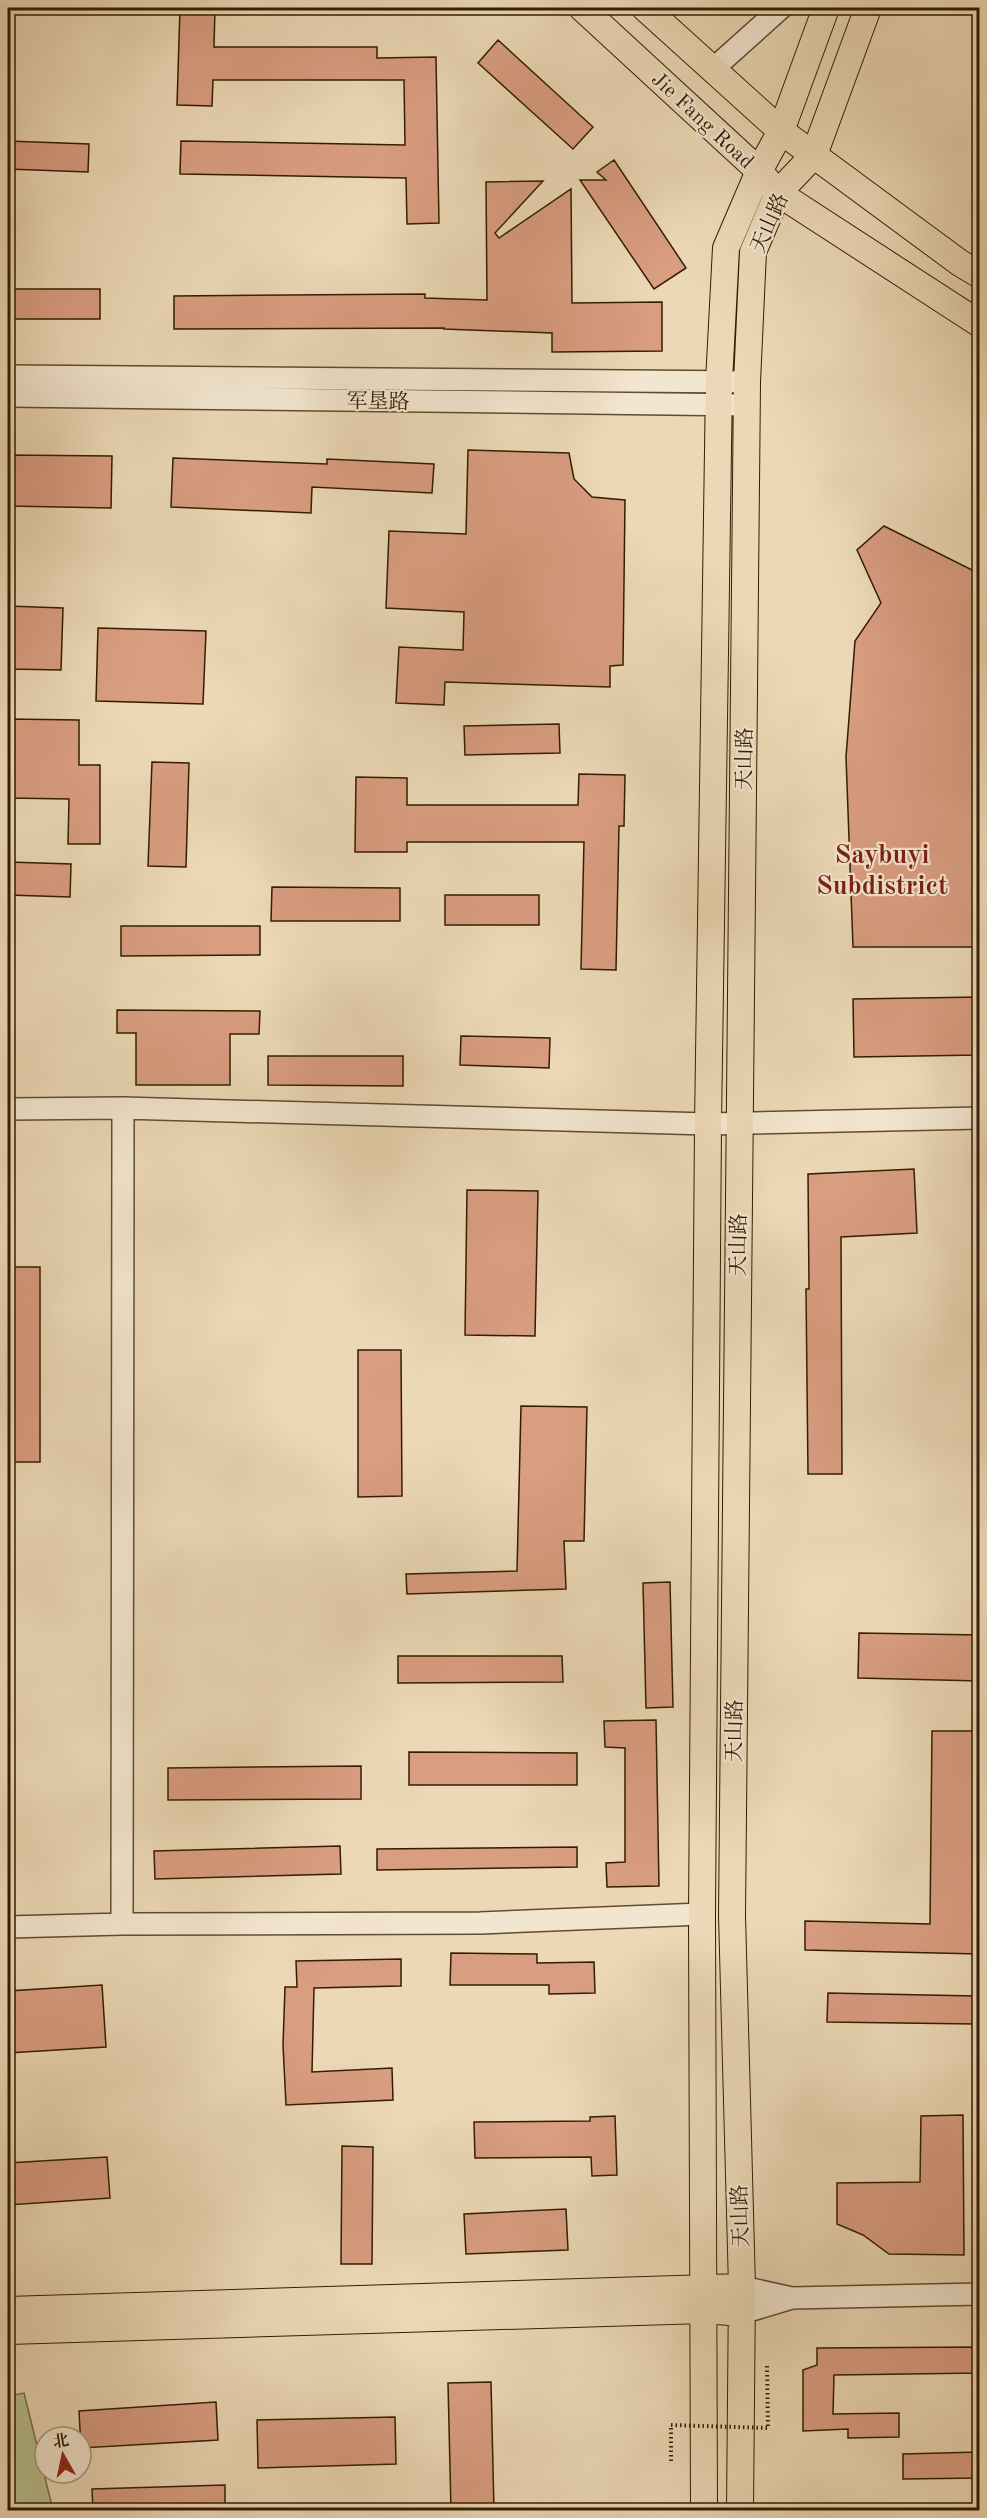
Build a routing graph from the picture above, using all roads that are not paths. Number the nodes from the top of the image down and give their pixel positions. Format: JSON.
{"nodes":[{"id":1,"x":582,"y":8,"type":"edge"},
{"id":2,"x":645,"y":8,"type":"edge"},
{"id":3,"x":782,"y":8,"type":"edge"},
{"id":4,"x":826,"y":8,"type":"edge"},
{"id":5,"x":868,"y":8,"type":"edge"},
{"id":6,"x":712,"y":70,"type":"junction"},
{"id":7,"x":781,"y":131,"type":"junction"},
{"id":8,"x":814,"y":155,"type":"junction"},
{"id":9,"x":759,"y":171,"type":"junction"},
{"id":10,"x":778,"y":194,"type":"junction"},
{"id":11,"x":980,"y":275,"type":"edge"},
{"id":12,"x":980,"y":324,"type":"edge"},
{"id":13,"x":8,"y":376,"type":"edge"},
{"id":14,"x":719,"y":394,"type":"junction"},
{"id":15,"x":747,"y":394,"type":"junction"},
{"id":16,"x":8,"y":396,"type":"edge"},
{"id":17,"x":123,"y":1108,"type":"junction"},
{"id":18,"x":8,"y":1109,"type":"edge"},
{"id":19,"x":980,"y":1118,"type":"edge"},
{"id":20,"x":740,"y":1122,"type":"junction"},
{"id":21,"x":708,"y":1124,"type":"junction"},
{"id":22,"x":702,"y":1914,"type":"junction"},
{"id":23,"x":122,"y":1923,"type":"junction"},
{"id":24,"x":8,"y":1927,"type":"edge"},
{"id":25,"x":742,"y":2287,"type":"junction"},
{"id":26,"x":980,"y":2294,"type":"edge"},
{"id":27,"x":792,"y":2298,"type":"junction"},
{"id":28,"x":703,"y":2299,"type":"junction"},
{"id":29,"x":8,"y":2310,"type":"edge"},
{"id":30,"x":742,"y":2313,"type":"junction"},
{"id":31,"x":8,"y":2331,"type":"edge"},
{"id":32,"x":704,"y":2511,"type":"edge"},
{"id":33,"x":740,"y":2511,"type":"edge"}],
"edges":[{"from":1,"to":9,"type":"main road","name":"Jie Fang Road"},
{"from":2,"to":6,"type":"main road","name":"Jie Fang Road"},
{"from":3,"to":6,"type":"street"},
{"from":4,"to":7,"type":"main road","name":"天山路"},
{"from":5,"to":8,"type":"main road","name":"天山路"},
{"from":6,"to":7,"type":"main road","name":"Jie Fang Road"},
{"from":7,"to":8,"type":"main road","name":"Jie Fang Road"},
{"from":7,"to":9,"type":"main road","name":"天山路"},
{"from":8,"to":10,"type":"main road","name":"天山路"},
{"from":8,"to":11,"type":"main road","name":"Jie Fang Road"},
{"from":9,"to":10,"type":"main road","name":"Jie Fang Road"},
{"from":9,"to":14,"type":"main road","name":"天山路"},
{"from":10,"to":12,"type":"main road","name":"Jie Fang Road"},
{"from":10,"to":15,"type":"main road","name":"天山路"},
{"from":13,"to":14,"type":"street","name":"军垦路"},
{"from":14,"to":15,"type":"street","name":"军垦路"},
{"from":14,"to":16,"type":"street","name":"军垦路"},
{"from":14,"to":21,"type":"main road","name":"天山路"},
{"from":15,"to":20,"type":"main road","name":"天山路"},
{"from":17,"to":18,"type":"street"},
{"from":17,"to":21,"type":"street"},
{"from":17,"to":23,"type":"street"},
{"from":19,"to":20,"type":"street"},
{"from":20,"to":21,"type":"street"},
{"from":20,"to":25,"type":"main road","name":"天山路"},
{"from":21,"to":22,"type":"main road","name":"天山路"},
{"from":22,"to":23,"type":"street"},
{"from":22,"to":28,"type":"main road","name":"天山路"},
{"from":23,"to":24,"type":"street"},
{"from":25,"to":27,"type":"street"},
{"from":25,"to":28,"type":"main road"},
{"from":25,"to":30,"type":"main road","name":"天山路"},
{"from":26,"to":27,"type":"street"},
{"from":27,"to":30,"type":"street"},
{"from":28,"to":29,"type":"main road"},
{"from":28,"to":30,"type":"main road"},
{"from":28,"to":31,"type":"main road"},
{"from":28,"to":32,"type":"main road","name":"天山路"},
{"from":30,"to":33,"type":"main road","name":"天山路"}]}
